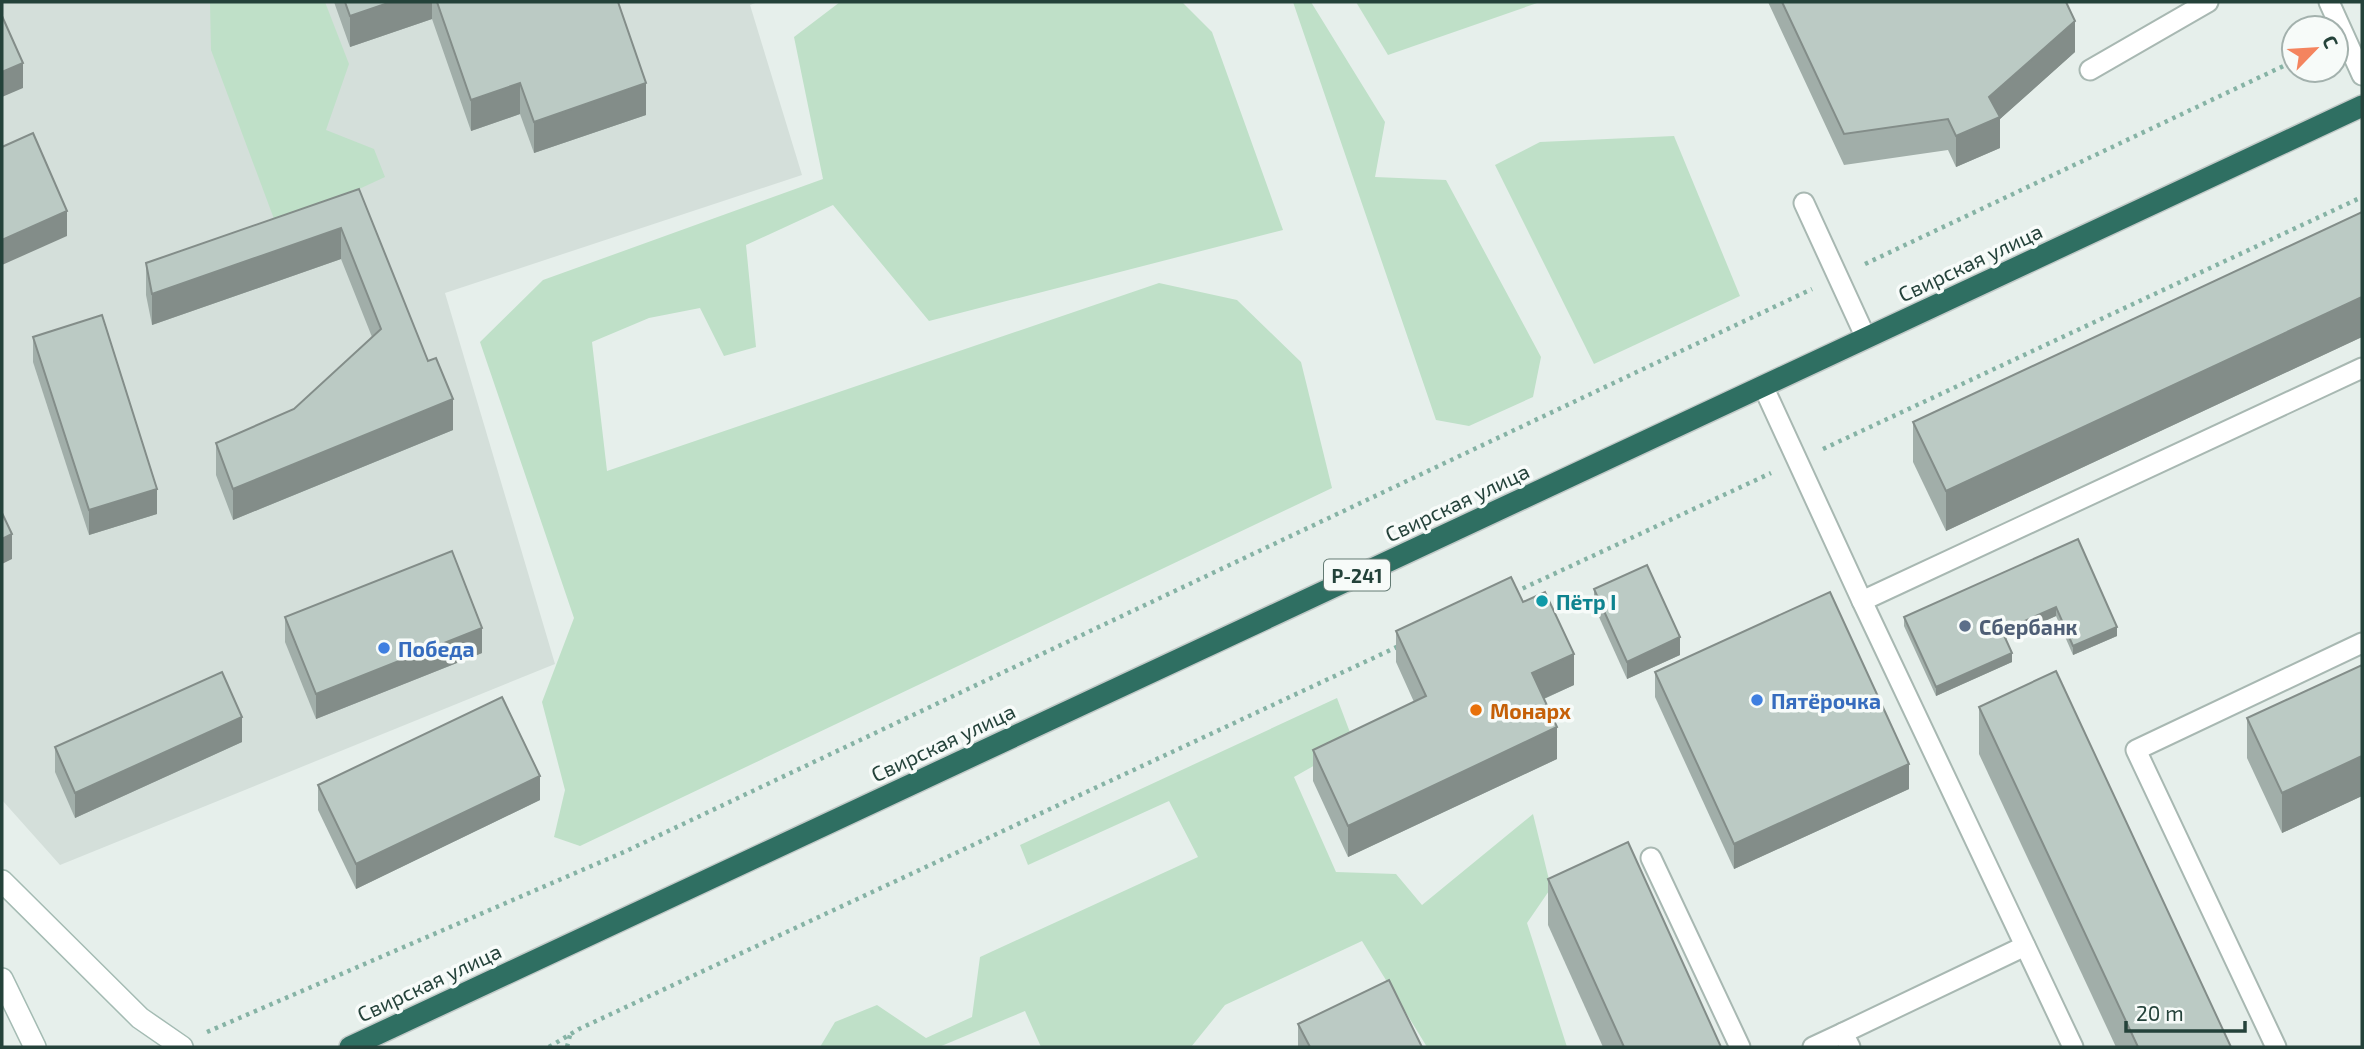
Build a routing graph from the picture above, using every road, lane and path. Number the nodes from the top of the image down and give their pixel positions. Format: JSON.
{"nodes":[{"id":1,"x":2208,"y":2,"type":"edge"},
{"id":2,"x":2329,"y":2,"type":"edge"},
{"id":3,"x":2280,"y":68,"type":"edge"},
{"id":4,"x":2090,"y":70,"type":"dead end"},
{"id":5,"x":2362,"y":75,"type":"edge"},
{"id":6,"x":2362,"y":106,"type":"edge"},
{"id":7,"x":2362,"y":197,"type":"edge"},
{"id":8,"x":1804,"y":203,"type":"dead end"},
{"id":9,"x":1838,"y":276,"type":"junction"},
{"id":10,"x":1866,"y":338,"type":"junction"},
{"id":11,"x":2362,"y":368,"type":"edge"},
{"id":12,"x":1763,"y":386,"type":"junction"},
{"id":13,"x":1797,"y":461,"type":"junction"},
{"id":14,"x":1506,"y":597,"type":"edge"},
{"id":15,"x":1862,"y":601,"type":"junction"},
{"id":16,"x":2362,"y":643,"type":"edge"},
{"id":17,"x":1404,"y":644,"type":"edge"},
{"id":18,"x":1651,"y":858,"type":"dead end"},
{"id":19,"x":2,"y":881,"type":"edge"},
{"id":20,"x":2025,"y":946,"type":"junction"},
{"id":21,"x":3,"y":984,"type":"edge"},
{"id":22,"x":570,"y":1035,"type":"junction"},
{"id":23,"x":1846,"y":1040,"type":"edge"},
{"id":24,"x":180,"y":1046,"type":"edge"},
{"id":25,"x":348,"y":1046,"type":"edge"},
{"id":26,"x":35,"y":1047,"type":"edge"},
{"id":27,"x":549,"y":1047,"type":"edge"},
{"id":28,"x":567,"y":1047,"type":"edge"},
{"id":29,"x":1740,"y":1047,"type":"edge"},
{"id":30,"x":1813,"y":1047,"type":"edge"},
{"id":31,"x":2073,"y":1047,"type":"edge"},
{"id":32,"x":2276,"y":1047,"type":"edge"}],
"edges":[{"from":1,"to":4,"type":"lane"},
{"from":2,"to":5,"type":"lane"},
{"from":3,"to":9,"type":"path"},
{"from":6,"to":10,"type":"highway","name":"Свирская улица","number":"Р-241"},
{"from":7,"to":13,"type":"path"},
{"from":8,"to":9,"type":"lane"},
{"from":9,"to":10,"type":"lane"},
{"from":9,"to":24,"type":"path"},
{"from":10,"to":12,"type":"highway","name":"Свирская улица","number":"Р-241"},
{"from":11,"to":15,"type":"lane"},
{"from":12,"to":13,"type":"lane"},
{"from":12,"to":25,"type":"highway","name":"Свирская улица","number":"Р-241"},
{"from":13,"to":14,"type":"path"},
{"from":13,"to":15,"type":"lane"},
{"from":15,"to":20,"type":"lane"},
{"from":16,"to":32,"type":"lane"},
{"from":17,"to":22,"type":"path"},
{"from":18,"to":29,"type":"lane"},
{"from":19,"to":24,"type":"main road"},
{"from":20,"to":23,"type":"lane"},
{"from":20,"to":31,"type":"lane"},
{"from":21,"to":26,"type":"main road"},
{"from":22,"to":27,"type":"path"},
{"from":22,"to":28,"type":"path"},
{"from":23,"to":30,"type":"lane"}]}
